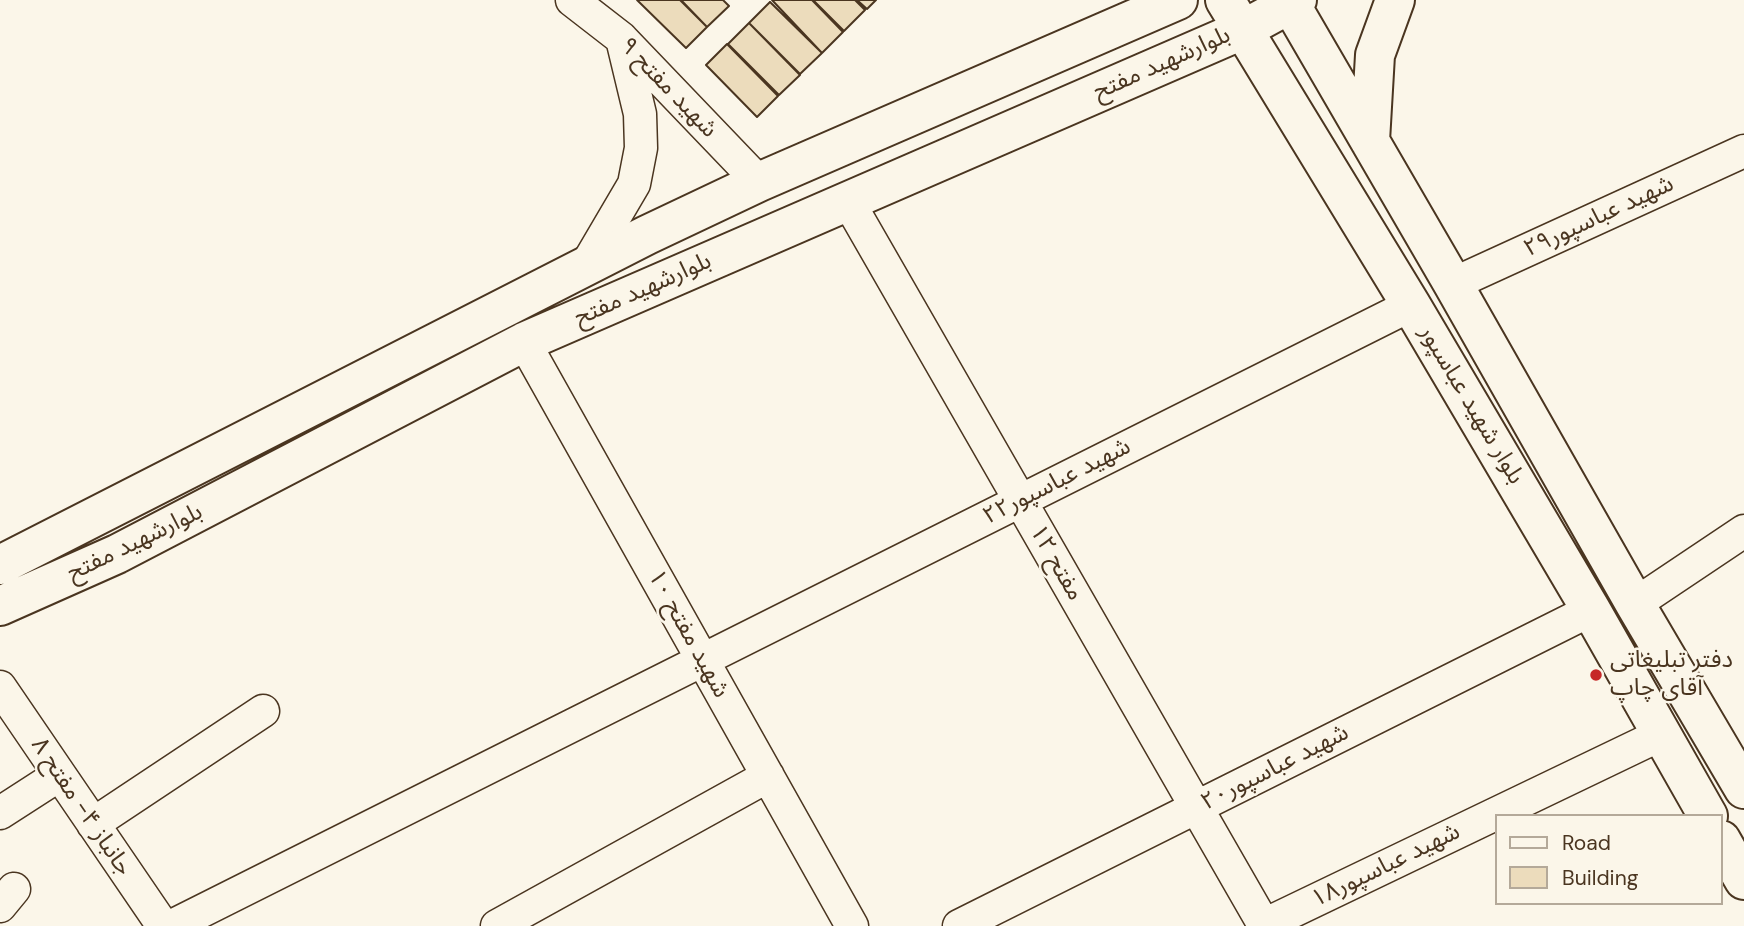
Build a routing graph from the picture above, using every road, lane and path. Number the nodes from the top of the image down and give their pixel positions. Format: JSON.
{"nodes":[{"id":1,"x":572,"y":0,"type":"edge"},
{"id":2,"x":1117,"y":0,"type":"edge"},
{"id":3,"x":1178,"y":0,"type":"edge"},
{"id":4,"x":1395,"y":0,"type":"edge"},
{"id":5,"x":1292,"y":1,"type":"edge"},
{"id":6,"x":1233,"y":15,"type":"edge"},
{"id":7,"x":621,"y":38,"type":"junction"},
{"id":8,"x":1088,"y":40,"type":"junction"},
{"id":9,"x":1370,"y":141,"type":"junction"},
{"id":10,"x":1744,"y":150,"type":"edge"},
{"id":11,"x":759,"y":182,"type":"junction"},
{"id":12,"x":848,"y":201,"type":"junction"},
{"id":13,"x":587,"y":264,"type":"junction"},
{"id":14,"x":1453,"y":284,"type":"junction"},
{"id":15,"x":1411,"y":304,"type":"junction"},
{"id":16,"x":524,"y":342,"type":"junction"},
{"id":17,"x":1020,"y":500,"type":"junction"},
{"id":18,"x":1744,"y":531,"type":"edge"},
{"id":19,"x":0,"y":565,"type":"edge"},
{"id":20,"x":1634,"y":604,"type":"junction"},
{"id":21,"x":0,"y":606,"type":"edge"},
{"id":22,"x":1591,"y":610,"type":"junction"},
{"id":23,"x":702,"y":659,"type":"junction"},
{"id":24,"x":0,"y":687,"type":"edge"},
{"id":25,"x":263,"y":711,"type":"dead end"},
{"id":26,"x":1662,"y":734,"type":"junction"},
{"id":27,"x":59,"y":775,"type":"junction"},
{"id":28,"x":768,"y":776,"type":"junction"},
{"id":29,"x":1744,"y":789,"type":"edge"},
{"id":30,"x":1197,"y":807,"type":"junction"},
{"id":31,"x":0,"y":813,"type":"edge"},
{"id":32,"x":1707,"y":814,"type":"edge"},
{"id":33,"x":93,"y":824,"type":"junction"},
{"id":34,"x":1723,"y":843,"type":"edge"},
{"id":35,"x":1744,"y":880,"type":"edge"},
{"id":36,"x":1263,"y":925,"type":"edge"},
{"id":37,"x":163,"y":926,"type":"edge"},
{"id":38,"x":172,"y":926,"type":"edge"},
{"id":39,"x":497,"y":926,"type":"edge"},
{"id":40,"x":852,"y":926,"type":"edge"},
{"id":41,"x":958,"y":926,"type":"edge"}],
"edges":[{"from":1,"to":7,"type":"street","name":"شهید مفتح ۹"},
{"from":2,"to":8,"type":"main road"},
{"from":3,"to":8,"type":"main road","name":"بلوارشهید مفتح"},
{"from":4,"to":9,"type":"main road"},
{"from":5,"to":6,"type":"main road","name":"بلوارشهید مفتح"},
{"from":5,"to":9,"type":"main road","name":"بلوار شهید عباسپور"},
{"from":6,"to":12,"type":"main road","name":"بلوارشهید مفتح"},
{"from":6,"to":15,"type":"main road","name":"بلوار شهید عباسپور"},
{"from":7,"to":11,"type":"street","name":"شهید مفتح ۹"},
{"from":7,"to":13,"type":"street"},
{"from":8,"to":11,"type":"main road","name":"بلوارشهید مفتح"},
{"from":9,"to":14,"type":"main road","name":"بلوار شهید عباسپور"},
{"from":10,"to":14,"type":"street","name":"شهید عباسپور۲۹"},
{"from":11,"to":13,"type":"main road","name":"بلوارشهید مفتح"},
{"from":12,"to":16,"type":"main road","name":"بلوارشهید مفتح"},
{"from":12,"to":17,"type":"street","name":"مفتح ۱۲"},
{"from":13,"to":19,"type":"main road","name":"بلوارشهید مفتح"},
{"from":14,"to":20,"type":"main road","name":"بلوار شهید عباسپور"},
{"from":15,"to":17,"type":"street","name":"شهید عباسپور۲۲"},
{"from":15,"to":22,"type":"main road","name":"بلوار شهید عباسپور"},
{"from":16,"to":21,"type":"main road","name":"بلوارشهید مفتح"},
{"from":16,"to":23,"type":"street","name":"شهید مفتح ۱۰"},
{"from":17,"to":23,"type":"street","name":"شهید عباسپور۲۲"},
{"from":17,"to":30,"type":"street","name":"مفتح ۱۲"},
{"from":18,"to":20,"type":"street"},
{"from":20,"to":29,"type":"main road","name":"بلوار شهید عباسپور"},
{"from":22,"to":26,"type":"main road","name":"بلوار شهید عباسپور"},
{"from":22,"to":30,"type":"street","name":"شهید عباسپور۲۰"},
{"from":23,"to":28,"type":"street","name":"شهید مفتح ۱۰"},
{"from":23,"to":38,"type":"street","name":"شهید عباسپور۲۲"},
{"from":24,"to":27,"type":"street","name":"جانباز ۴- مفتح ۸"},
{"from":25,"to":33,"type":"street"},
{"from":26,"to":32,"type":"main road","name":"بلوار شهید عباسپور"},
{"from":26,"to":36,"type":"street","name":"شهید عباسپور۱۸"},
{"from":27,"to":31,"type":"street"},
{"from":27,"to":33,"type":"street","name":"جانباز ۴- مفتح ۸"},
{"from":28,"to":39,"type":"street"},
{"from":28,"to":40,"type":"street","name":"شهید مفتح ۱۰"},
{"from":30,"to":36,"type":"street","name":"مفتح ۱۲"},
{"from":30,"to":41,"type":"street","name":"شهید عباسپور۲۰"},
{"from":33,"to":37,"type":"street","name":"جانباز ۴- مفتح ۸"},
{"from":34,"to":35,"type":"main road"}]}
